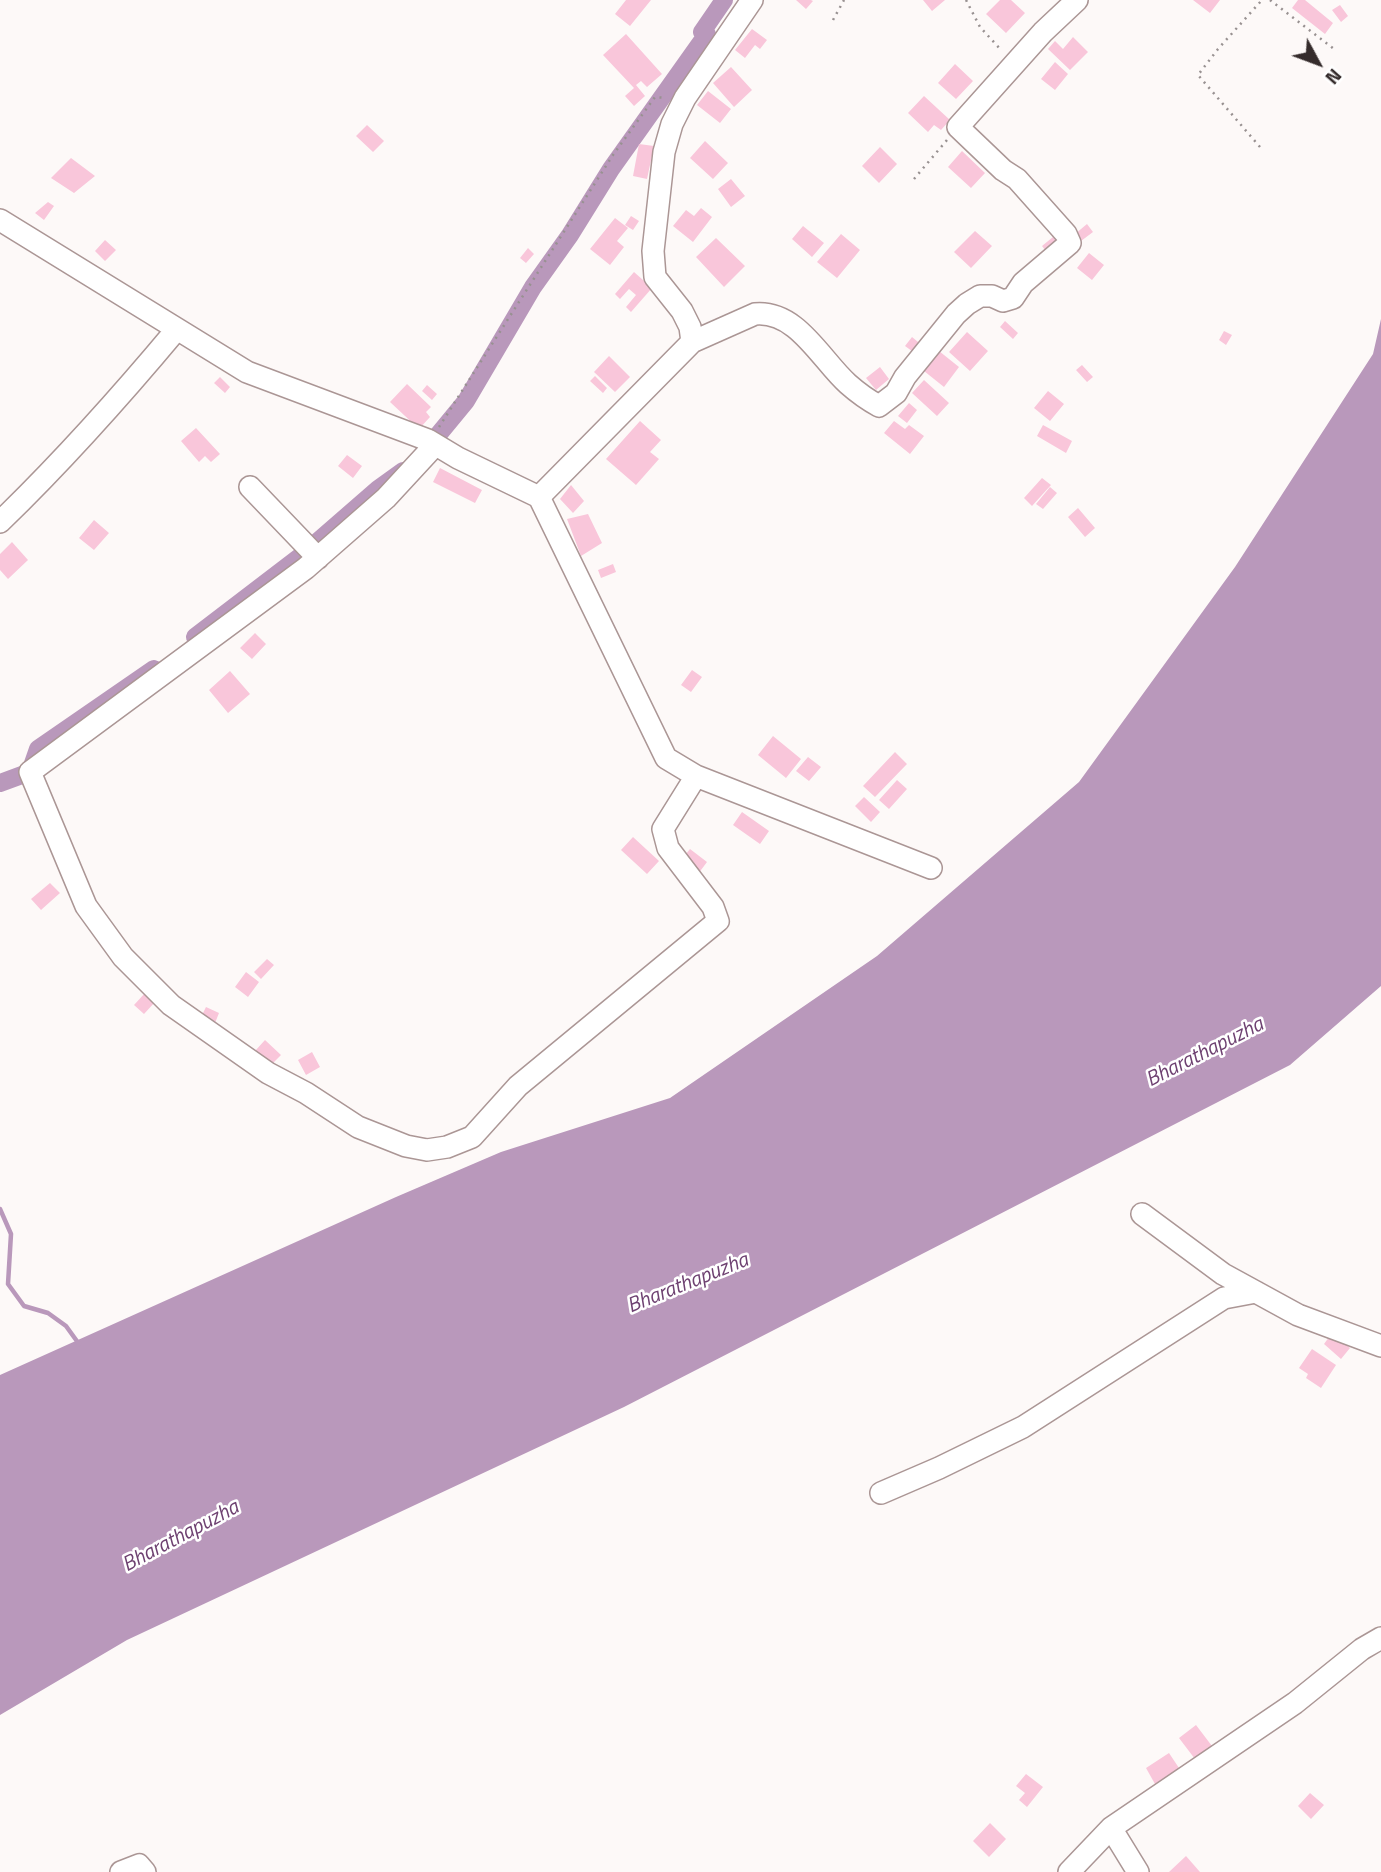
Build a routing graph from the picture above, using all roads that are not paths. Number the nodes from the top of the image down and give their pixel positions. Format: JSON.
{"nodes":[{"id":1,"x":752,"y":0,"type":"edge"},
{"id":2,"x":1077,"y":0,"type":"edge"},
{"id":3,"x":0,"y":220,"type":"edge"},
{"id":4,"x":177,"y":329,"type":"junction"},
{"id":5,"x":692,"y":341,"type":"junction"},
{"id":6,"x":432,"y":442,"type":"junction"},
{"id":7,"x":250,"y":487,"type":"dead end"},
{"id":8,"x":539,"y":497,"type":"junction"},
{"id":9,"x":0,"y":522,"type":"edge"},
{"id":10,"x":318,"y":558,"type":"junction"},
{"id":11,"x":696,"y":776,"type":"junction"},
{"id":12,"x":931,"y":868,"type":"dead end"},
{"id":13,"x":1142,"y":1214,"type":"dead end"},
{"id":14,"x":1256,"y":1292,"type":"junction"},
{"id":15,"x":1381,"y":1346,"type":"edge"},
{"id":16,"x":881,"y":1493,"type":"dead end"},
{"id":17,"x":1381,"y":1638,"type":"edge"},
{"id":18,"x":1111,"y":1828,"type":"junction"},
{"id":19,"x":121,"y":1872,"type":"edge"},
{"id":20,"x":145,"y":1872,"type":"edge"},
{"id":21,"x":1069,"y":1872,"type":"edge"},
{"id":22,"x":1138,"y":1872,"type":"edge"}],
"edges":[{"from":1,"to":5,"type":"street"},
{"from":2,"to":5,"type":"street"},
{"from":3,"to":4,"type":"street"},
{"from":4,"to":6,"type":"street"},
{"from":4,"to":9,"type":"street"},
{"from":5,"to":8,"type":"street"},
{"from":6,"to":8,"type":"street"},
{"from":6,"to":10,"type":"street"},
{"from":7,"to":10,"type":"street"},
{"from":8,"to":11,"type":"street"},
{"from":10,"to":11,"type":"street"},
{"from":11,"to":12,"type":"street"},
{"from":13,"to":14,"type":"street"},
{"from":14,"to":15,"type":"street"},
{"from":14,"to":16,"type":"street"},
{"from":17,"to":18,"type":"street"},
{"from":18,"to":21,"type":"street"},
{"from":18,"to":22,"type":"street"},
{"from":19,"to":20,"type":"street"}]}
